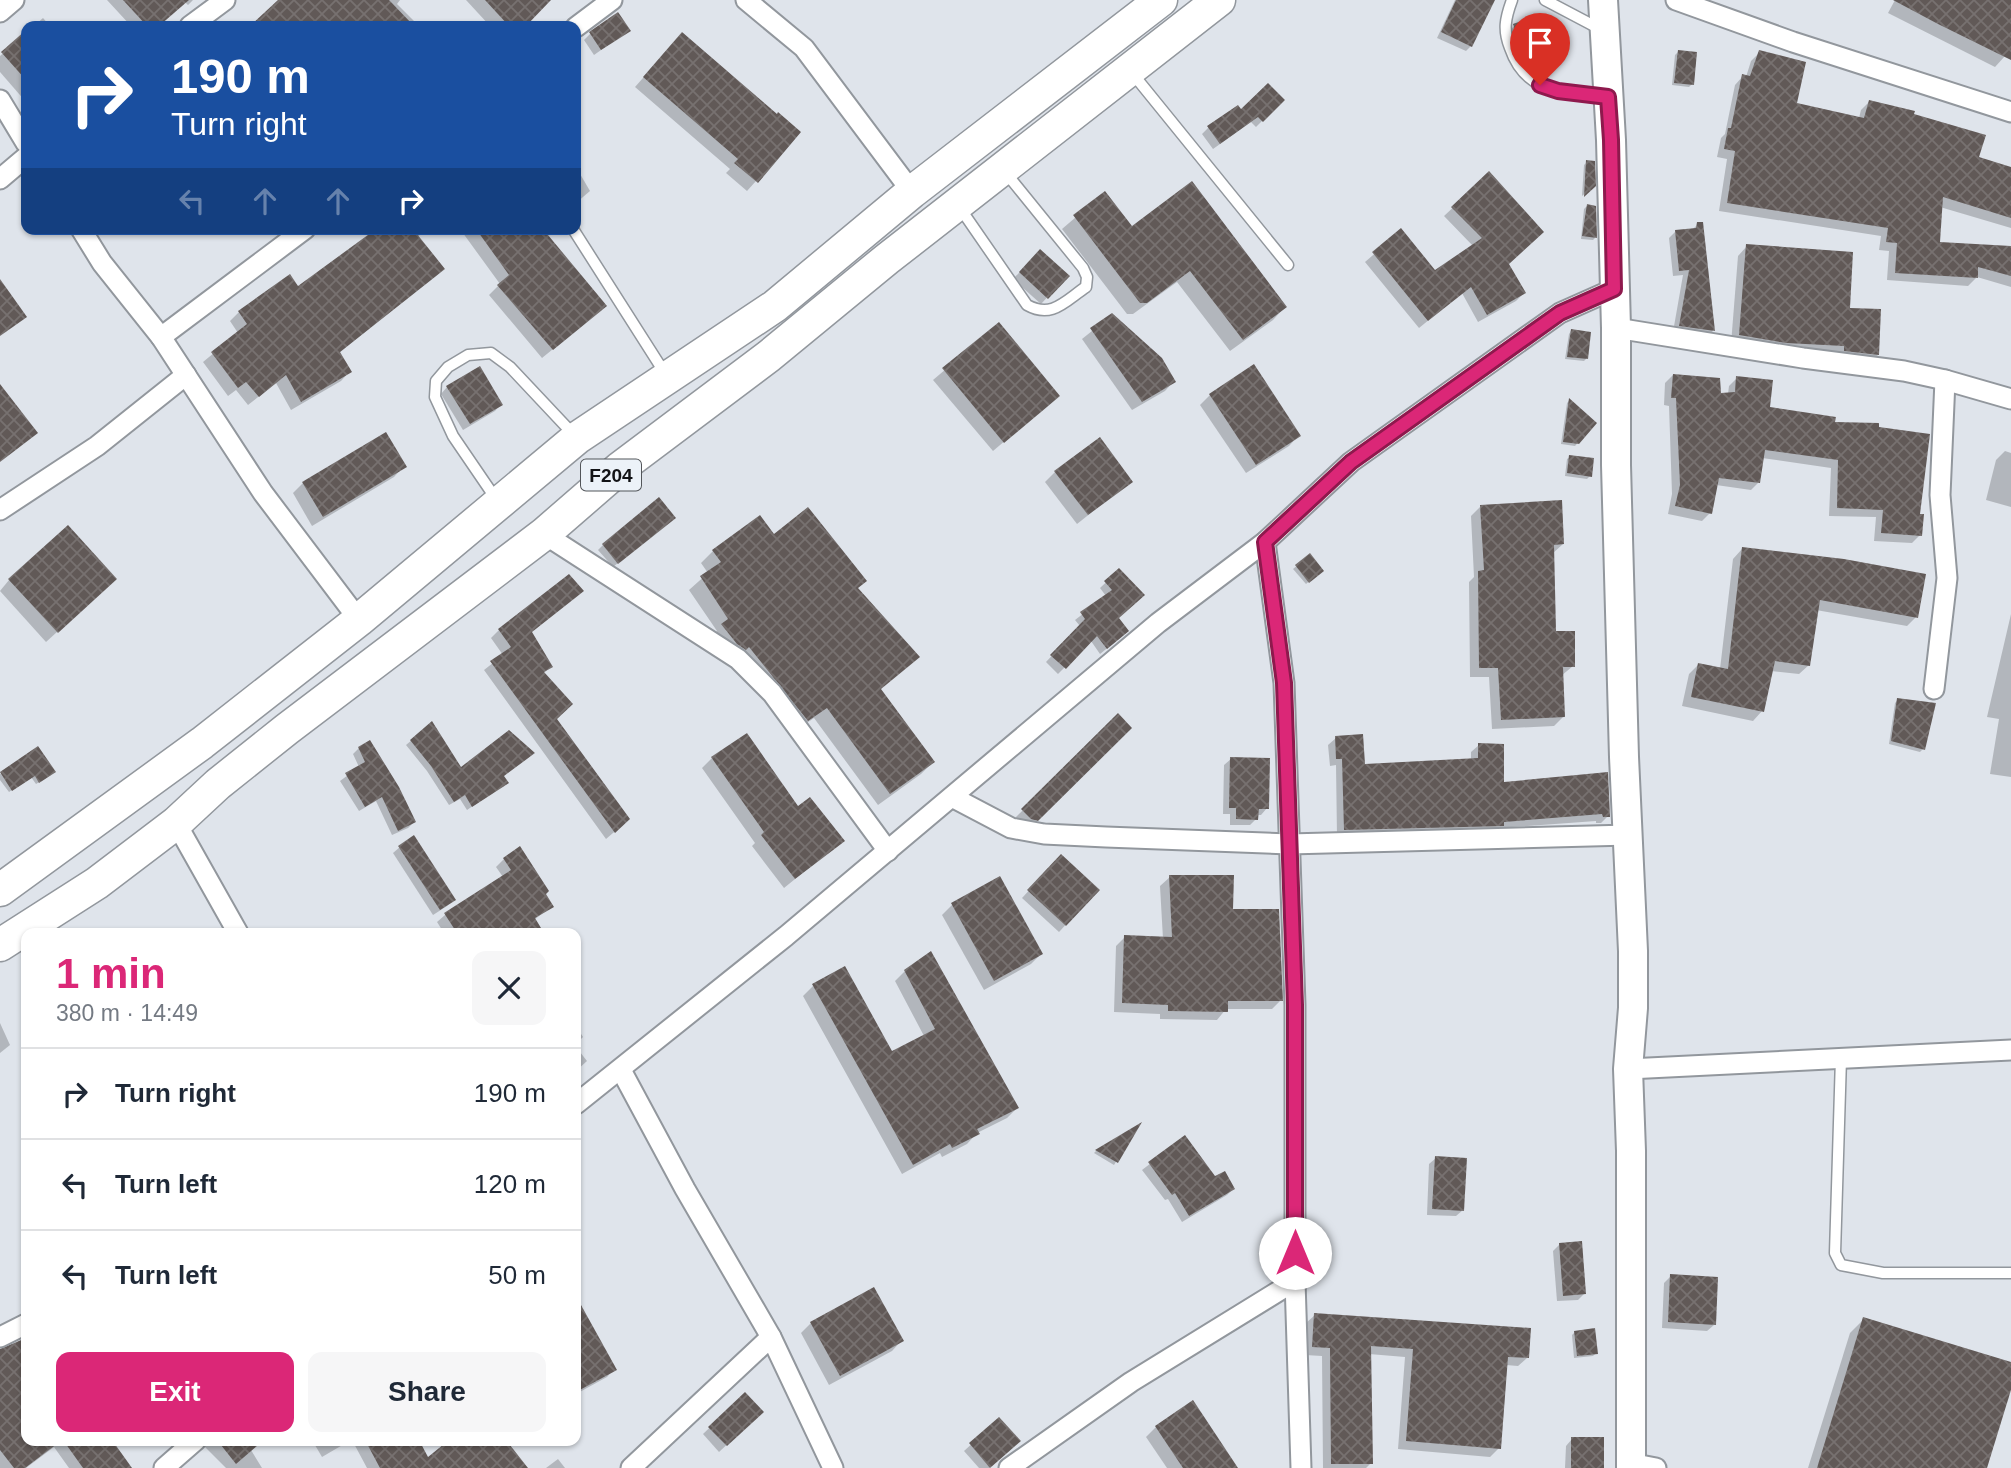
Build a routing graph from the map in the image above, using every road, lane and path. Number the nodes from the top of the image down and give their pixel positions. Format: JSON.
{"nodes":[{"id":1,"x":14,"y":0,"type":"edge"},
{"id":2,"x":225,"y":0,"type":"edge"},
{"id":3,"x":612,"y":0,"type":"edge"},
{"id":4,"x":746,"y":0,"type":"edge"},
{"id":5,"x":1161,"y":0,"type":"edge"},
{"id":6,"x":1219,"y":0,"type":"edge"},
{"id":7,"x":1512,"y":0,"type":"edge"},
{"id":8,"x":1545,"y":0,"type":"edge"},
{"id":9,"x":1603,"y":0,"type":"edge"},
{"id":10,"x":1675,"y":0,"type":"edge"},
{"id":11,"x":0,"y":12,"type":"edge"},
{"id":12,"x":197,"y":21,"type":"edge"},
{"id":13,"x":581,"y":23,"type":"edge"},
{"id":14,"x":1603,"y":30,"type":"junction"},
{"id":15,"x":1130,"y":71,"type":"junction"},
{"id":16,"x":1608,"y":97,"type":"junction"},
{"id":17,"x":0,"y":100,"type":"edge"},
{"id":18,"x":2011,"y":112,"type":"edge"},
{"id":19,"x":21,"y":135,"type":"edge"},
{"id":20,"x":21,"y":161,"type":"edge"},
{"id":21,"x":1003,"y":169,"type":"junction"},
{"id":22,"x":0,"y":178,"type":"edge"},
{"id":23,"x":912,"y":192,"type":"junction"},
{"id":24,"x":957,"y":204,"type":"junction"},
{"id":25,"x":85,"y":235,"type":"edge"},
{"id":26,"x":297,"y":235,"type":"edge"},
{"id":27,"x":577,"y":235,"type":"edge"},
{"id":28,"x":1288,"y":265,"type":"dead end"},
{"id":29,"x":1614,"y":289,"type":"junction"},
{"id":30,"x":1616,"y":328,"type":"junction"},
{"id":31,"x":161,"y":337,"type":"junction"},
{"id":32,"x":186,"y":375,"type":"junction"},
{"id":33,"x":668,"y":379,"type":"junction"},
{"id":34,"x":1945,"y":380,"type":"junction"},
{"id":35,"x":2011,"y":399,"type":"edge"},
{"id":36,"x":577,"y":438,"type":"junction"},
{"id":37,"x":499,"y":504,"type":"junction"},
{"id":38,"x":0,"y":510,"type":"edge"},
{"id":39,"x":544,"y":534,"type":"junction"},
{"id":40,"x":1265,"y":542,"type":"junction"},
{"id":41,"x":359,"y":620,"type":"junction"},
{"id":42,"x":1934,"y":690,"type":"dead end"},
{"id":43,"x":952,"y":797,"type":"junction"},
{"id":44,"x":176,"y":823,"type":"junction"},
{"id":45,"x":1629,"y":835,"type":"junction"},
{"id":46,"x":1289,"y":844,"type":"junction"},
{"id":47,"x":888,"y":851,"type":"junction"},
{"id":48,"x":0,"y":890,"type":"edge"},
{"id":49,"x":27,"y":928,"type":"edge"},
{"id":50,"x":235,"y":928,"type":"edge"},
{"id":51,"x":21,"y":932,"type":"edge"},
{"id":52,"x":0,"y":945,"type":"edge"},
{"id":53,"x":2011,"y":1049,"type":"edge"},
{"id":54,"x":1841,"y":1058,"type":"junction"},
{"id":55,"x":1628,"y":1069,"type":"junction"},
{"id":56,"x":621,"y":1070,"type":"junction"},
{"id":57,"x":581,"y":1100,"type":"edge"},
{"id":58,"x":2011,"y":1273,"type":"edge"},
{"id":59,"x":1295,"y":1281,"type":"junction"},
{"id":60,"x":21,"y":1326,"type":"edge"},
{"id":61,"x":0,"y":1337,"type":"edge"},
{"id":62,"x":771,"y":1337,"type":"junction"},
{"id":63,"x":190,"y":1446,"type":"edge"},
{"id":64,"x":1639,"y":1466,"type":"edge"},
{"id":65,"x":164,"y":1468,"type":"edge"},
{"id":66,"x":631,"y":1468,"type":"edge"},
{"id":67,"x":833,"y":1468,"type":"edge"},
{"id":68,"x":1009,"y":1468,"type":"edge"},
{"id":69,"x":1301,"y":1468,"type":"edge"}],
"edges":[{"from":1,"to":11,"type":"street"},
{"from":2,"to":12,"type":"street"},
{"from":3,"to":13,"type":"street"},
{"from":4,"to":23,"type":"street"},
{"from":5,"to":23,"type":"main road","number":"F204"},
{"from":6,"to":15,"type":"main road","number":"F204"},
{"from":7,"to":16,"type":"lane"},
{"from":8,"to":14,"type":"lane"},
{"from":9,"to":14,"type":"street"},
{"from":10,"to":18,"type":"street"},
{"from":14,"to":16,"type":"street"},
{"from":15,"to":21,"type":"main road","number":"F204"},
{"from":15,"to":28,"type":"lane"},
{"from":16,"to":29,"type":"street"},
{"from":17,"to":19,"type":"street"},
{"from":20,"to":22,"type":"street"},
{"from":21,"to":24,"type":"main road","number":"F204"},
{"from":21,"to":24,"type":"lane"},
{"from":23,"to":33,"type":"main road","number":"F204"},
{"from":24,"to":39,"type":"main road","number":"F204"},
{"from":25,"to":31,"type":"street"},
{"from":26,"to":31,"type":"street"},
{"from":27,"to":33,"type":"lane"},
{"from":29,"to":30,"type":"street"},
{"from":29,"to":40,"type":"street"},
{"from":30,"to":34,"type":"street"},
{"from":30,"to":45,"type":"street"},
{"from":31,"to":32,"type":"street"},
{"from":32,"to":38,"type":"street"},
{"from":32,"to":41,"type":"street"},
{"from":33,"to":36,"type":"main road","number":"F204"},
{"from":34,"to":35,"type":"street"},
{"from":34,"to":42,"type":"street"},
{"from":36,"to":37,"type":"main road","number":"F204"},
{"from":36,"to":37,"type":"lane"},
{"from":37,"to":41,"type":"main road","number":"F204"},
{"from":39,"to":44,"type":"main road","number":"F204"},
{"from":39,"to":47,"type":"street"},
{"from":40,"to":43,"type":"street"},
{"from":40,"to":46,"type":"street"},
{"from":41,"to":48,"type":"main road","number":"F204"},
{"from":43,"to":46,"type":"street"},
{"from":43,"to":47,"type":"street"},
{"from":44,"to":49,"type":"main road","number":"F204"},
{"from":44,"to":50,"type":"street"},
{"from":45,"to":46,"type":"street"},
{"from":45,"to":55,"type":"street"},
{"from":46,"to":59,"type":"street"},
{"from":47,"to":56,"type":"street"},
{"from":51,"to":52,"type":"main road","number":"F204"},
{"from":53,"to":54,"type":"street"},
{"from":54,"to":55,"type":"street"},
{"from":54,"to":58,"type":"lane"},
{"from":55,"to":64,"type":"street"},
{"from":56,"to":57,"type":"street"},
{"from":56,"to":62,"type":"street"},
{"from":59,"to":68,"type":"street"},
{"from":59,"to":69,"type":"street"},
{"from":60,"to":61,"type":"street"},
{"from":62,"to":66,"type":"street"},
{"from":62,"to":67,"type":"street"},
{"from":63,"to":65,"type":"street"}]}
